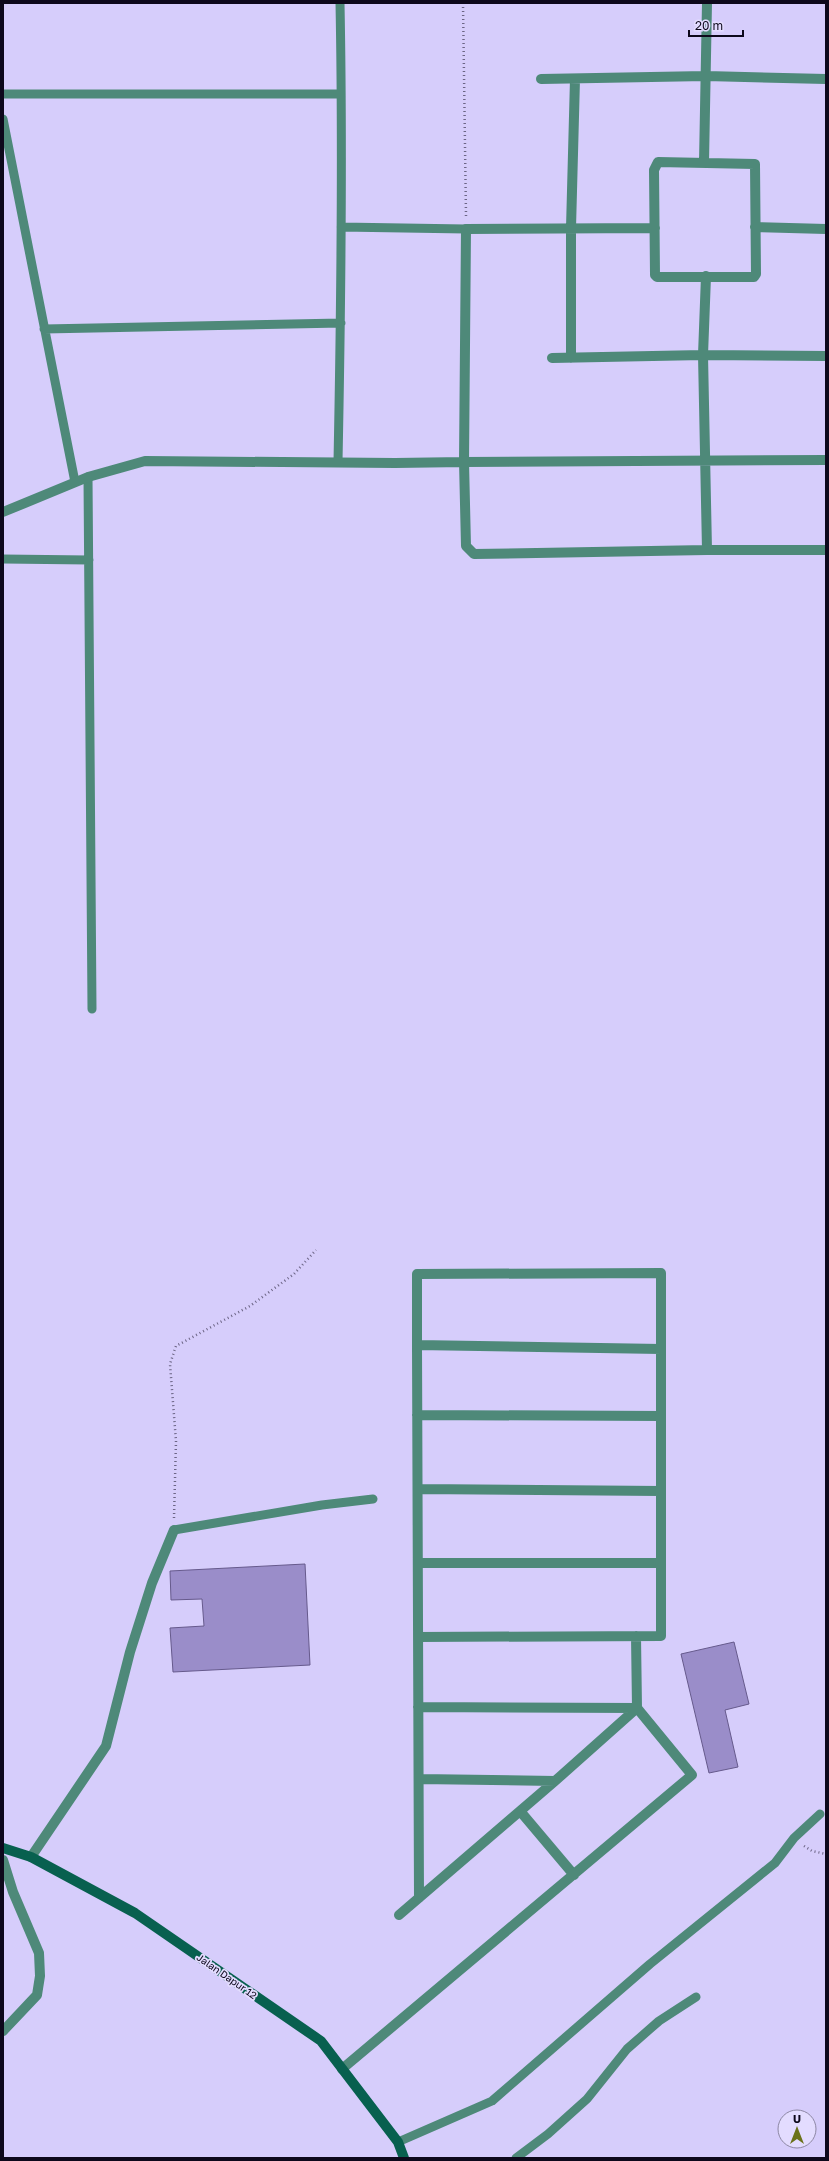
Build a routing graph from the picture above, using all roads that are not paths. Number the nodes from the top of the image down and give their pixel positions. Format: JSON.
{"nodes":[{"id":1,"x":340,"y":3,"type":"edge"},
{"id":2,"x":707,"y":3,"type":"edge"},
{"id":3,"x":706,"y":76,"type":"junction"},
{"id":4,"x":541,"y":78,"type":"dead end"},
{"id":5,"x":575,"y":78,"type":"junction"},
{"id":6,"x":826,"y":79,"type":"edge"},
{"id":7,"x":3,"y":94,"type":"edge"},
{"id":8,"x":342,"y":94,"type":"junction"},
{"id":9,"x":3,"y":119,"type":"edge"},
{"id":10,"x":704,"y":162,"type":"junction"},
{"id":11,"x":342,"y":227,"type":"junction"},
{"id":12,"x":755,"y":227,"type":"junction"},
{"id":13,"x":571,"y":228,"type":"junction"},
{"id":14,"x":655,"y":228,"type":"junction"},
{"id":15,"x":466,"y":229,"type":"junction"},
{"id":16,"x":826,"y":229,"type":"edge"},
{"id":17,"x":706,"y":276,"type":"junction"},
{"id":18,"x":341,"y":323,"type":"junction"},
{"id":19,"x":44,"y":328,"type":"junction"},
{"id":20,"x":703,"y":355,"type":"junction"},
{"id":21,"x":826,"y":356,"type":"edge"},
{"id":22,"x":552,"y":358,"type":"dead end"},
{"id":23,"x":571,"y":358,"type":"junction"},
{"id":24,"x":826,"y":460,"type":"edge"},
{"id":25,"x":704,"y":461,"type":"junction"},
{"id":26,"x":338,"y":462,"type":"junction"},
{"id":27,"x":464,"y":462,"type":"junction"},
{"id":28,"x":88,"y":477,"type":"junction"},
{"id":29,"x":75,"y":482,"type":"junction"},
{"id":30,"x":3,"y":512,"type":"edge"},
{"id":31,"x":707,"y":550,"type":"junction"},
{"id":32,"x":826,"y":550,"type":"edge"},
{"id":33,"x":3,"y":559,"type":"edge"},
{"id":34,"x":89,"y":560,"type":"junction"},
{"id":35,"x":92,"y":1009,"type":"dead end"},
{"id":36,"x":417,"y":1345,"type":"junction"},
{"id":37,"x":661,"y":1349,"type":"junction"},
{"id":38,"x":417,"y":1414,"type":"junction"},
{"id":39,"x":661,"y":1416,"type":"junction"},
{"id":40,"x":418,"y":1489,"type":"junction"},
{"id":41,"x":661,"y":1491,"type":"junction"},
{"id":42,"x":373,"y":1499,"type":"dead end"},
{"id":43,"x":174,"y":1530,"type":"joint"},
{"id":44,"x":418,"y":1563,"type":"junction"},
{"id":45,"x":661,"y":1563,"type":"junction"},
{"id":46,"x":636,"y":1636,"type":"junction"},
{"id":47,"x":418,"y":1637,"type":"junction"},
{"id":48,"x":418,"y":1707,"type":"junction"},
{"id":49,"x":637,"y":1708,"type":"junction"},
{"id":50,"x":419,"y":1779,"type":"junction"},
{"id":51,"x":555,"y":1781,"type":"junction"},
{"id":52,"x":520,"y":1812,"type":"junction"},
{"id":53,"x":820,"y":1814,"type":"dead end"},
{"id":54,"x":3,"y":1848,"type":"edge"},
{"id":55,"x":31,"y":1857,"type":"junction"},
{"id":56,"x":3,"y":1860,"type":"edge"},
{"id":57,"x":574,"y":1875,"type":"junction"},
{"id":58,"x":419,"y":1898,"type":"junction"},
{"id":59,"x":398,"y":1915,"type":"dead end"},
{"id":60,"x":696,"y":1997,"type":"dead end"},
{"id":61,"x":3,"y":2031,"type":"edge"},
{"id":62,"x":342,"y":2069,"type":"junction"},
{"id":63,"x":398,"y":2142,"type":"junction"},
{"id":64,"x":404,"y":2158,"type":"edge"},
{"id":65,"x":516,"y":2158,"type":"edge"}],
"edges":[{"from":1,"to":8,"type":"lane"},
{"from":2,"to":3,"type":"street"},
{"from":3,"to":5,"type":"street"},
{"from":3,"to":6,"type":"street"},
{"from":3,"to":10,"type":"street"},
{"from":4,"to":5,"type":"street"},
{"from":5,"to":13,"type":"street"},
{"from":7,"to":8,"type":"lane"},
{"from":8,"to":11,"type":"lane"},
{"from":9,"to":19,"type":"lane"},
{"from":10,"to":12,"type":"street"},
{"from":10,"to":14,"type":"street"},
{"from":11,"to":15,"type":"lane"},
{"from":11,"to":18,"type":"lane"},
{"from":12,"to":16,"type":"street"},
{"from":12,"to":17,"type":"street"},
{"from":13,"to":14,"type":"street"},
{"from":13,"to":15,"type":"street"},
{"from":13,"to":23,"type":"street"},
{"from":14,"to":17,"type":"street"},
{"from":15,"to":27,"type":"street"},
{"from":17,"to":20,"type":"street"},
{"from":18,"to":19,"type":"lane"},
{"from":18,"to":26,"type":"lane"},
{"from":19,"to":29,"type":"lane"},
{"from":20,"to":21,"type":"street"},
{"from":20,"to":23,"type":"street"},
{"from":20,"to":25,"type":"street"},
{"from":22,"to":23,"type":"street"},
{"from":24,"to":25,"type":"street"},
{"from":25,"to":27,"type":"street"},
{"from":25,"to":31,"type":"street"},
{"from":26,"to":27,"type":"street"},
{"from":26,"to":28,"type":"street"},
{"from":27,"to":31,"type":"street"},
{"from":28,"to":29,"type":"street"},
{"from":28,"to":34,"type":"lane"},
{"from":29,"to":30,"type":"street"},
{"from":31,"to":32,"type":"street"},
{"from":33,"to":34,"type":"lane"},
{"from":34,"to":35,"type":"lane"},
{"from":36,"to":37,"type":"street"},
{"from":36,"to":37,"type":"street"},
{"from":36,"to":38,"type":"street"},
{"from":37,"to":39,"type":"street"},
{"from":38,"to":39,"type":"street"},
{"from":38,"to":40,"type":"street"},
{"from":39,"to":41,"type":"street"},
{"from":40,"to":41,"type":"street"},
{"from":40,"to":44,"type":"street"},
{"from":41,"to":45,"type":"street"},
{"from":42,"to":43,"type":"lane"},
{"from":43,"to":55,"type":"street"},
{"from":44,"to":45,"type":"street"},
{"from":44,"to":47,"type":"street"},
{"from":45,"to":46,"type":"street"},
{"from":46,"to":47,"type":"street"},
{"from":46,"to":49,"type":"street"},
{"from":47,"to":48,"type":"street"},
{"from":48,"to":49,"type":"street"},
{"from":48,"to":50,"type":"street"},
{"from":49,"to":51,"type":"street"},
{"from":49,"to":57,"type":"street"},
{"from":50,"to":51,"type":"street"},
{"from":50,"to":58,"type":"street"},
{"from":51,"to":52,"type":"street"},
{"from":52,"to":57,"type":"street"},
{"from":52,"to":58,"type":"street"},
{"from":53,"to":63,"type":"lane"},
{"from":54,"to":55,"type":"street","name":"Jalan Dapur 12"},
{"from":55,"to":62,"type":"street","name":"Jalan Dapur 12"},
{"from":56,"to":61,"type":"street"},
{"from":57,"to":62,"type":"street"},
{"from":58,"to":59,"type":"street"},
{"from":60,"to":65,"type":"lane"},
{"from":62,"to":63,"type":"street","name":"Jalan Dapur 12"},
{"from":63,"to":64,"type":"street","name":"Jalan Dapur 12"}]}
